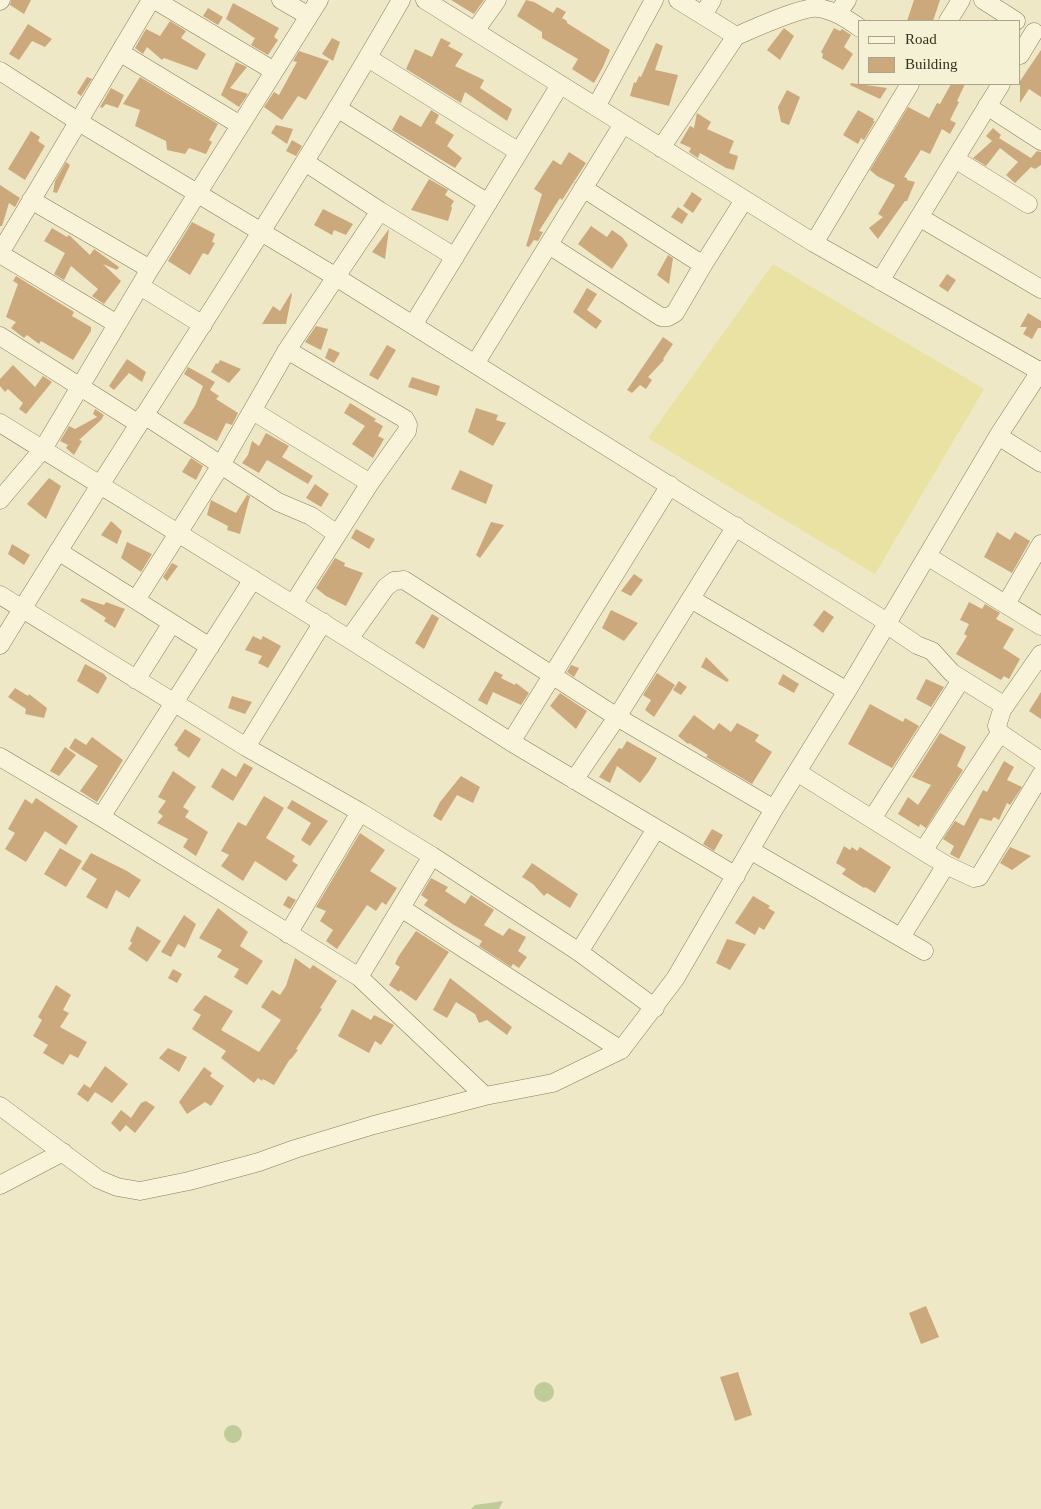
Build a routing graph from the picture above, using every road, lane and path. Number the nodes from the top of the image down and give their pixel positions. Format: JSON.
{"nodes":[{"id":1,"x":153,"y":0,"type":"edge"},
{"id":2,"x":281,"y":0,"type":"edge"},
{"id":3,"x":319,"y":0,"type":"edge"},
{"id":4,"x":401,"y":0,"type":"edge"},
{"id":5,"x":425,"y":0,"type":"edge"},
{"id":6,"x":497,"y":0,"type":"edge"},
{"id":7,"x":654,"y":0,"type":"edge"},
{"id":8,"x":678,"y":0,"type":"edge"},
{"id":9,"x":961,"y":0,"type":"edge"},
{"id":10,"x":983,"y":0,"type":"edge"},
{"id":11,"x":842,"y":7,"type":"edge"},
{"id":12,"x":707,"y":8,"type":"edge"},
{"id":13,"x":309,"y":16,"type":"junction"},
{"id":14,"x":949,"y":20,"type":"edge"},
{"id":15,"x":1014,"y":20,"type":"edge"},
{"id":16,"x":858,"y":26,"type":"edge"},
{"id":17,"x":475,"y":31,"type":"junction"},
{"id":18,"x":1032,"y":31,"type":"edge"},
{"id":19,"x":736,"y":36,"type":"junction"},
{"id":20,"x":121,"y":53,"type":"junction"},
{"id":21,"x":1021,"y":53,"type":"edge"},
{"id":22,"x":368,"y":58,"type":"junction"},
{"id":23,"x":274,"y":71,"type":"junction"},
{"id":24,"x":2,"y":78,"type":"edge"},
{"id":25,"x":560,"y":85,"type":"junction"},
{"id":26,"x":909,"y":85,"type":"edge"},
{"id":27,"x":1000,"y":85,"type":"edge"},
{"id":28,"x":987,"y":106,"type":"junction"},
{"id":29,"x":596,"y":107,"type":"junction"},
{"id":30,"x":337,"y":108,"type":"junction"},
{"id":31,"x":79,"y":122,"type":"junction"},
{"id":32,"x":623,"y":124,"type":"junction"},
{"id":33,"x":240,"y":125,"type":"junction"},
{"id":34,"x":1041,"y":141,"type":"edge"},
{"id":35,"x":661,"y":148,"type":"junction"},
{"id":36,"x":519,"y":152,"type":"junction"},
{"id":37,"x":955,"y":159,"type":"junction"},
{"id":38,"x":305,"y":162,"type":"junction"},
{"id":39,"x":582,"y":188,"type":"junction"},
{"id":40,"x":198,"y":193,"type":"junction"},
{"id":41,"x":31,"y":200,"type":"junction"},
{"id":42,"x":744,"y":200,"type":"junction"},
{"id":43,"x":488,"y":203,"type":"junction"},
{"id":44,"x":1028,"y":204,"type":"dead end"},
{"id":45,"x":380,"y":211,"type":"junction"},
{"id":46,"x":919,"y":217,"type":"junction"},
{"id":47,"x":263,"y":232,"type":"junction"},
{"id":48,"x":814,"y":243,"type":"junction"},
{"id":49,"x":549,"y":245,"type":"junction"},
{"id":50,"x":0,"y":254,"type":"edge"},
{"id":51,"x":455,"y":257,"type":"junction"},
{"id":52,"x":703,"y":265,"type":"junction"},
{"id":53,"x":150,"y":268,"type":"junction"},
{"id":54,"x":336,"y":277,"type":"junction"},
{"id":55,"x":880,"y":281,"type":"junction"},
{"id":56,"x":140,"y":286,"type":"junction"},
{"id":57,"x":1041,"y":289,"type":"edge"},
{"id":58,"x":117,"y":324,"type":"junction"},
{"id":59,"x":203,"y":325,"type":"junction"},
{"id":60,"x":413,"y":325,"type":"junction"},
{"id":61,"x":0,"y":336,"type":"edge"},
{"id":62,"x":287,"y":350,"type":"junction"},
{"id":63,"x":475,"y":364,"type":"junction"},
{"id":64,"x":1041,"y":371,"type":"edge"},
{"id":65,"x":79,"y":386,"type":"junction"},
{"id":66,"x":253,"y":411,"type":"junction"},
{"id":67,"x":142,"y":419,"type":"junction"},
{"id":68,"x":0,"y":423,"type":"edge"},
{"id":69,"x":998,"y":436,"type":"junction"},
{"id":70,"x":42,"y":449,"type":"junction"},
{"id":71,"x":1041,"y":464,"type":"edge"},
{"id":72,"x":221,"y":465,"type":"junction"},
{"id":73,"x":370,"y":483,"type":"junction"},
{"id":74,"x":100,"y":484,"type":"junction"},
{"id":75,"x":670,"y":486,"type":"junction"},
{"id":76,"x":0,"y":500,"type":"edge"},
{"id":77,"x":736,"y":526,"type":"junction"},
{"id":78,"x":179,"y":532,"type":"junction"},
{"id":79,"x":337,"y":534,"type":"junction"},
{"id":80,"x":1041,"y":544,"type":"edge"},
{"id":81,"x":58,"y":551,"type":"junction"},
{"id":82,"x":927,"y":556,"type":"junction"},
{"id":83,"x":252,"y":579,"type":"junction"},
{"id":84,"x":0,"y":595,"type":"edge"},
{"id":85,"x":691,"y":599,"type":"junction"},
{"id":86,"x":136,"y":600,"type":"junction"},
{"id":87,"x":293,"y":604,"type":"junction"},
{"id":88,"x":1006,"y":604,"type":"junction"},
{"id":89,"x":22,"y":609,"type":"junction"},
{"id":90,"x":323,"y":622,"type":"junction"},
{"id":91,"x":887,"y":622,"type":"junction"},
{"id":92,"x":172,"y":623,"type":"junction"},
{"id":93,"x":1041,"y":626,"type":"edge"},
{"id":94,"x":350,"y":639,"type":"junction"},
{"id":95,"x":0,"y":645,"type":"edge"},
{"id":96,"x":210,"y":647,"type":"junction"},
{"id":97,"x":1041,"y":654,"type":"edge"},
{"id":98,"x":552,"y":674,"type":"junction"},
{"id":99,"x":136,"y":680,"type":"junction"},
{"id":100,"x":961,"y":680,"type":"junction"},
{"id":101,"x":847,"y":691,"type":"junction"},
{"id":102,"x":175,"y":703,"type":"junction"},
{"id":103,"x":1005,"y":706,"type":"junction"},
{"id":104,"x":617,"y":717,"type":"junction"},
{"id":105,"x":1000,"y":733,"type":"junction"},
{"id":106,"x":511,"y":742,"type":"junction"},
{"id":107,"x":246,"y":748,"type":"junction"},
{"id":108,"x":0,"y":757,"type":"edge"},
{"id":109,"x":1041,"y":761,"type":"edge"},
{"id":110,"x":797,"y":772,"type":"junction"},
{"id":111,"x":1041,"y":775,"type":"edge"},
{"id":112,"x":574,"y":780,"type":"junction"},
{"id":113,"x":774,"y":809,"type":"junction"},
{"id":114,"x":360,"y":812,"type":"junction"},
{"id":115,"x":102,"y":817,"type":"junction"},
{"id":116,"x":872,"y":819,"type":"junction"},
{"id":117,"x":656,"y":829,"type":"junction"},
{"id":118,"x":750,"y":850,"type":"junction"},
{"id":119,"x":923,"y":851,"type":"junction"},
{"id":120,"x":432,"y":856,"type":"junction"},
{"id":121,"x":946,"y":865,"type":"junction"},
{"id":122,"x":736,"y":876,"type":"junction"},
{"id":123,"x":401,"y":908,"type":"junction"},
{"id":124,"x":288,"y":934,"type":"junction"},
{"id":125,"x":901,"y":937,"type":"junction"},
{"id":126,"x":924,"y":951,"type":"dead end"},
{"id":127,"x":579,"y":952,"type":"junction"},
{"id":128,"x":359,"y":978,"type":"junction"},
{"id":129,"x":655,"y":1008,"type":"junction"},
{"id":130,"x":621,"y":1050,"type":"junction"},
{"id":131,"x":485,"y":1096,"type":"junction"},
{"id":132,"x":0,"y":1106,"type":"edge"},
{"id":133,"x":63,"y":1152,"type":"junction"},
{"id":134,"x":0,"y":1185,"type":"edge"}],
"edges":[{"from":1,"to":20,"type":"street"},
{"from":1,"to":23,"type":"street"},
{"from":2,"to":13,"type":"street"},
{"from":3,"to":13,"type":"street"},
{"from":4,"to":22,"type":"street"},
{"from":5,"to":17,"type":"street"},
{"from":6,"to":17,"type":"street"},
{"from":7,"to":29,"type":"street"},
{"from":8,"to":12,"type":"street"},
{"from":9,"to":14,"type":"street"},
{"from":10,"to":15,"type":"street"},
{"from":11,"to":16,"type":"street"},
{"from":11,"to":19,"type":"street"},
{"from":12,"to":19,"type":"street"},
{"from":13,"to":23,"type":"street"},
{"from":17,"to":25,"type":"street"},
{"from":18,"to":21,"type":"street"},
{"from":19,"to":35,"type":"street"},
{"from":20,"to":31,"type":"street"},
{"from":20,"to":33,"type":"street"},
{"from":22,"to":30,"type":"street"},
{"from":22,"to":36,"type":"street"},
{"from":23,"to":33,"type":"street"},
{"from":24,"to":31,"type":"street"},
{"from":25,"to":29,"type":"street"},
{"from":25,"to":36,"type":"street"},
{"from":26,"to":48,"type":"street"},
{"from":27,"to":28,"type":"street"},
{"from":28,"to":34,"type":"street"},
{"from":28,"to":37,"type":"street"},
{"from":29,"to":32,"type":"street"},
{"from":30,"to":38,"type":"street"},
{"from":30,"to":43,"type":"street"},
{"from":31,"to":40,"type":"street"},
{"from":31,"to":41,"type":"street"},
{"from":32,"to":35,"type":"street"},
{"from":32,"to":39,"type":"street"},
{"from":33,"to":40,"type":"street"},
{"from":35,"to":42,"type":"street"},
{"from":36,"to":43,"type":"street"},
{"from":37,"to":44,"type":"street"},
{"from":37,"to":46,"type":"street"},
{"from":38,"to":45,"type":"street"},
{"from":38,"to":47,"type":"street"},
{"from":39,"to":49,"type":"street"},
{"from":39,"to":52,"type":"street"},
{"from":40,"to":47,"type":"street"},
{"from":40,"to":53,"type":"street"},
{"from":41,"to":50,"type":"street"},
{"from":41,"to":53,"type":"street"},
{"from":42,"to":48,"type":"street"},
{"from":42,"to":52,"type":"street"},
{"from":43,"to":51,"type":"street"},
{"from":45,"to":51,"type":"street"},
{"from":45,"to":54,"type":"street"},
{"from":46,"to":55,"type":"street"},
{"from":46,"to":57,"type":"street"},
{"from":47,"to":54,"type":"street"},
{"from":47,"to":59,"type":"street"},
{"from":48,"to":55,"type":"street"},
{"from":49,"to":52,"type":"street"},
{"from":49,"to":63,"type":"street"},
{"from":50,"to":58,"type":"street"},
{"from":51,"to":60,"type":"street"},
{"from":53,"to":56,"type":"street"},
{"from":54,"to":60,"type":"street"},
{"from":54,"to":62,"type":"street"},
{"from":55,"to":64,"type":"street"},
{"from":56,"to":58,"type":"street"},
{"from":56,"to":59,"type":"street"},
{"from":58,"to":65,"type":"street"},
{"from":59,"to":67,"type":"street"},
{"from":60,"to":63,"type":"street"},
{"from":61,"to":65,"type":"street"},
{"from":62,"to":66,"type":"street"},
{"from":62,"to":73,"type":"street"},
{"from":63,"to":75,"type":"street"},
{"from":64,"to":69,"type":"street"},
{"from":65,"to":67,"type":"street"},
{"from":65,"to":70,"type":"street"},
{"from":66,"to":72,"type":"street"},
{"from":66,"to":73,"type":"street"},
{"from":67,"to":72,"type":"street"},
{"from":67,"to":74,"type":"street"},
{"from":68,"to":70,"type":"street"},
{"from":69,"to":71,"type":"street"},
{"from":69,"to":82,"type":"street"},
{"from":70,"to":74,"type":"street"},
{"from":70,"to":76,"type":"street"},
{"from":72,"to":78,"type":"street"},
{"from":72,"to":79,"type":"street"},
{"from":73,"to":79,"type":"street"},
{"from":74,"to":78,"type":"street"},
{"from":74,"to":81,"type":"street"},
{"from":75,"to":77,"type":"street"},
{"from":75,"to":98,"type":"street"},
{"from":77,"to":85,"type":"street"},
{"from":77,"to":91,"type":"street"},
{"from":78,"to":83,"type":"street"},
{"from":78,"to":86,"type":"street"},
{"from":79,"to":87,"type":"street"},
{"from":80,"to":88,"type":"street"},
{"from":81,"to":86,"type":"street"},
{"from":81,"to":89,"type":"street"},
{"from":82,"to":88,"type":"street"},
{"from":82,"to":91,"type":"street"},
{"from":83,"to":87,"type":"street"},
{"from":83,"to":96,"type":"street"},
{"from":84,"to":89,"type":"street"},
{"from":85,"to":101,"type":"street"},
{"from":85,"to":104,"type":"street"},
{"from":86,"to":92,"type":"street"},
{"from":87,"to":90,"type":"street"},
{"from":88,"to":93,"type":"street"},
{"from":89,"to":95,"type":"street"},
{"from":89,"to":99,"type":"street"},
{"from":90,"to":94,"type":"street"},
{"from":90,"to":107,"type":"street"},
{"from":91,"to":100,"type":"street"},
{"from":91,"to":101,"type":"street"},
{"from":92,"to":96,"type":"street"},
{"from":92,"to":99,"type":"street"},
{"from":94,"to":98,"type":"street"},
{"from":94,"to":106,"type":"street"},
{"from":96,"to":102,"type":"street"},
{"from":97,"to":103,"type":"street"},
{"from":98,"to":104,"type":"street"},
{"from":98,"to":106,"type":"street"},
{"from":99,"to":102,"type":"street"},
{"from":100,"to":103,"type":"street"},
{"from":100,"to":116,"type":"street"},
{"from":101,"to":110,"type":"street"},
{"from":102,"to":107,"type":"street"},
{"from":102,"to":115,"type":"street"},
{"from":103,"to":105,"type":"street"},
{"from":104,"to":112,"type":"street"},
{"from":104,"to":113,"type":"street"},
{"from":105,"to":109,"type":"street"},
{"from":105,"to":119,"type":"street"},
{"from":106,"to":112,"type":"street"},
{"from":107,"to":114,"type":"street"},
{"from":108,"to":115,"type":"street"},
{"from":110,"to":113,"type":"street"},
{"from":110,"to":116,"type":"street"},
{"from":111,"to":121,"type":"street"},
{"from":112,"to":117,"type":"street"},
{"from":113,"to":118,"type":"street"},
{"from":114,"to":120,"type":"street"},
{"from":114,"to":124,"type":"street"},
{"from":115,"to":124,"type":"street"},
{"from":116,"to":119,"type":"street"},
{"from":117,"to":122,"type":"street"},
{"from":117,"to":127,"type":"street"},
{"from":118,"to":122,"type":"street"},
{"from":118,"to":125,"type":"street"},
{"from":119,"to":121,"type":"street"},
{"from":120,"to":123,"type":"street"},
{"from":120,"to":127,"type":"street"},
{"from":121,"to":125,"type":"street"},
{"from":122,"to":129,"type":"street"},
{"from":123,"to":128,"type":"street"},
{"from":123,"to":130,"type":"street"},
{"from":124,"to":128,"type":"street"},
{"from":125,"to":126,"type":"street"},
{"from":127,"to":129,"type":"street"},
{"from":128,"to":131,"type":"street"},
{"from":129,"to":130,"type":"street"},
{"from":130,"to":131,"type":"street"},
{"from":131,"to":133,"type":"street"},
{"from":132,"to":133,"type":"street"},
{"from":133,"to":134,"type":"street"}]}
